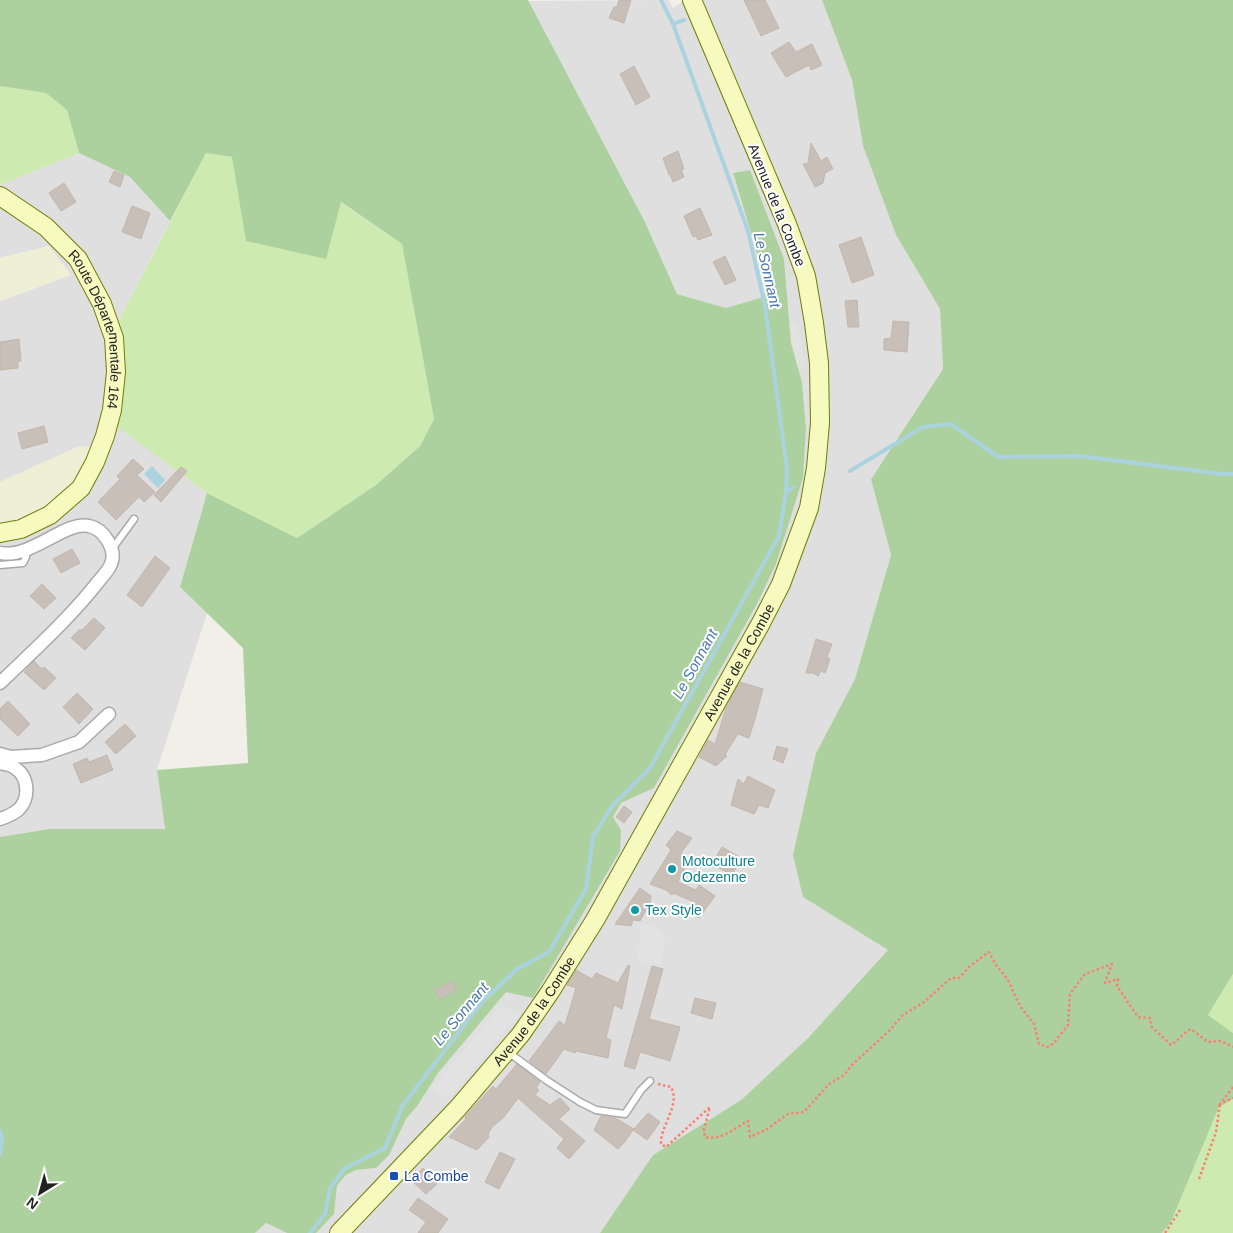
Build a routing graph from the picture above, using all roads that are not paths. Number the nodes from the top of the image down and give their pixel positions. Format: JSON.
{"nodes":[{"id":1,"x":692,"y":0,"type":"edge"},
{"id":2,"x":0,"y":196,"type":"edge"},
{"id":3,"x":134,"y":519,"type":"dead end"},
{"id":4,"x":0,"y":533,"type":"edge"},
{"id":5,"x":112,"y":549,"type":"junction"},
{"id":6,"x":26,"y":550,"type":"junction"},
{"id":7,"x":0,"y":553,"type":"edge"},
{"id":8,"x":0,"y":565,"type":"edge"},
{"id":9,"x":0,"y":683,"type":"edge"},
{"id":10,"x":109,"y":714,"type":"dead end"},
{"id":11,"x":0,"y":754,"type":"edge"},
{"id":12,"x":0,"y":763,"type":"edge"},
{"id":13,"x":0,"y":819,"type":"edge"},
{"id":14,"x":507,"y":1051,"type":"junction"},
{"id":15,"x":650,"y":1081,"type":"road end"},
{"id":16,"x":339,"y":1233,"type":"edge"}],
"edges":[{"from":1,"to":14,"type":"main road","name":"Avenue de la Combe"},
{"from":2,"to":4,"type":"main road","name":"Route Départementale 164"},
{"from":3,"to":5,"type":"lane"},
{"from":5,"to":6,"type":"street"},
{"from":5,"to":9,"type":"street"},
{"from":6,"to":7,"type":"street"},
{"from":6,"to":8,"type":"lane"},
{"from":10,"to":11,"type":"street"},
{"from":12,"to":13,"type":"street"},
{"from":14,"to":15,"type":"lane"},
{"from":14,"to":16,"type":"main road","name":"Avenue de la Combe"}]}
